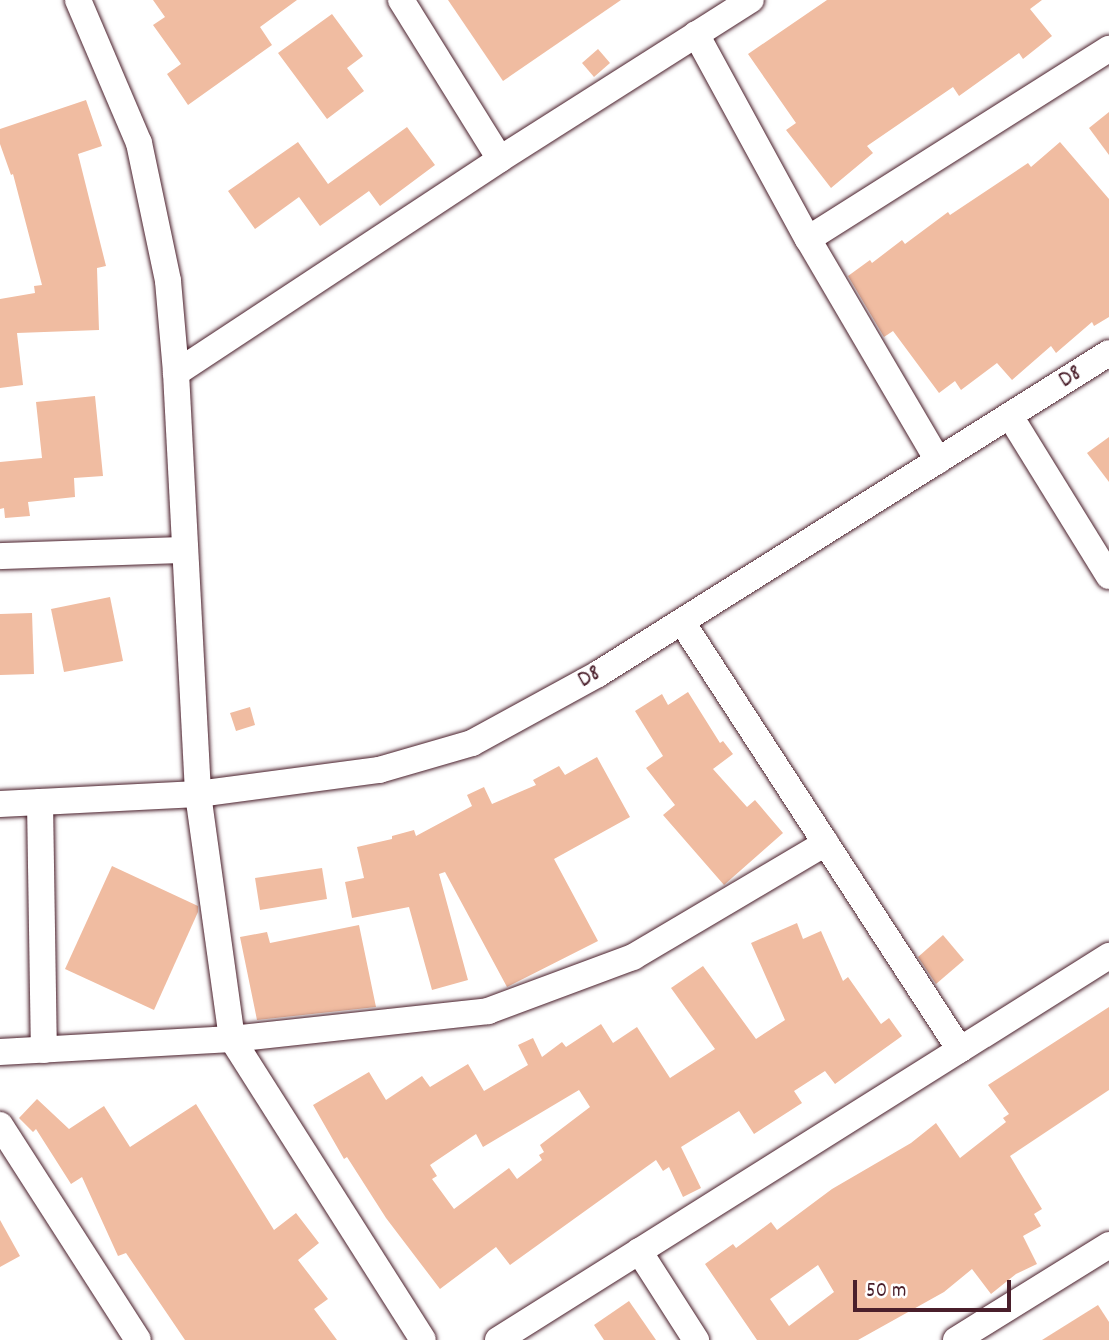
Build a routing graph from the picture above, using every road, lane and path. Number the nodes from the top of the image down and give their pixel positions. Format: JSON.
{"nodes":[{"id":1,"x":79,"y":0,"type":"edge"},
{"id":2,"x":401,"y":0,"type":"edge"},
{"id":3,"x":751,"y":0,"type":"edge"},
{"id":4,"x":696,"y":34,"type":"junction"},
{"id":5,"x":1109,"y":49,"type":"edge"},
{"id":6,"x":500,"y":159,"type":"junction"},
{"id":7,"x":808,"y":239,"type":"junction"},
{"id":8,"x":1109,"y":354,"type":"edge"},
{"id":9,"x":176,"y":373,"type":"junction"},
{"id":10,"x":1010,"y":416,"type":"junction"},
{"id":11,"x":938,"y":461,"type":"junction"},
{"id":12,"x":184,"y":550,"type":"junction"},
{"id":13,"x":0,"y":556,"type":"edge"},
{"id":14,"x":1109,"y":576,"type":"edge"},
{"id":15,"x":682,"y":622,"type":"junction"},
{"id":16,"x":198,"y":794,"type":"junction"},
{"id":17,"x":40,"y":802,"type":"junction"},
{"id":18,"x":0,"y":804,"type":"edge"},
{"id":19,"x":826,"y":843,"type":"junction"},
{"id":20,"x":1109,"y":956,"type":"edge"},
{"id":21,"x":232,"y":1039,"type":"junction"},
{"id":22,"x":44,"y":1050,"type":"junction"},
{"id":23,"x":960,"y":1050,"type":"junction"},
{"id":24,"x":0,"y":1052,"type":"edge"},
{"id":25,"x":0,"y":1125,"type":"edge"},
{"id":26,"x":1109,"y":1245,"type":"edge"},
{"id":27,"x":639,"y":1251,"type":"junction"},
{"id":28,"x":138,"y":1340,"type":"edge"},
{"id":29,"x":423,"y":1340,"type":"edge"},
{"id":30,"x":498,"y":1340,"type":"edge"},
{"id":31,"x":696,"y":1340,"type":"edge"},
{"id":32,"x":956,"y":1340,"type":"edge"}],
"edges":[{"from":1,"to":9,"type":"street"},
{"from":2,"to":6,"type":"street"},
{"from":3,"to":4,"type":"street"},
{"from":4,"to":6,"type":"street"},
{"from":4,"to":7,"type":"street"},
{"from":5,"to":7,"type":"street"},
{"from":6,"to":9,"type":"street"},
{"from":7,"to":11,"type":"street"},
{"from":8,"to":10,"type":"street","name":"D8"},
{"from":9,"to":12,"type":"street"},
{"from":10,"to":11,"type":"street","name":"D8"},
{"from":10,"to":14,"type":"street"},
{"from":11,"to":15,"type":"street","name":"D8"},
{"from":12,"to":13,"type":"street"},
{"from":12,"to":16,"type":"street"},
{"from":15,"to":16,"type":"street","name":"D8"},
{"from":15,"to":19,"type":"street"},
{"from":16,"to":17,"type":"street","name":"D8"},
{"from":16,"to":21,"type":"street"},
{"from":17,"to":18,"type":"street","name":"D8"},
{"from":17,"to":22,"type":"street"},
{"from":19,"to":21,"type":"street"},
{"from":19,"to":23,"type":"street"},
{"from":20,"to":23,"type":"street"},
{"from":21,"to":22,"type":"street"},
{"from":21,"to":29,"type":"street"},
{"from":22,"to":24,"type":"street"},
{"from":23,"to":27,"type":"street"},
{"from":25,"to":28,"type":"street"},
{"from":26,"to":32,"type":"street"},
{"from":27,"to":30,"type":"street"},
{"from":27,"to":31,"type":"street"}]}
